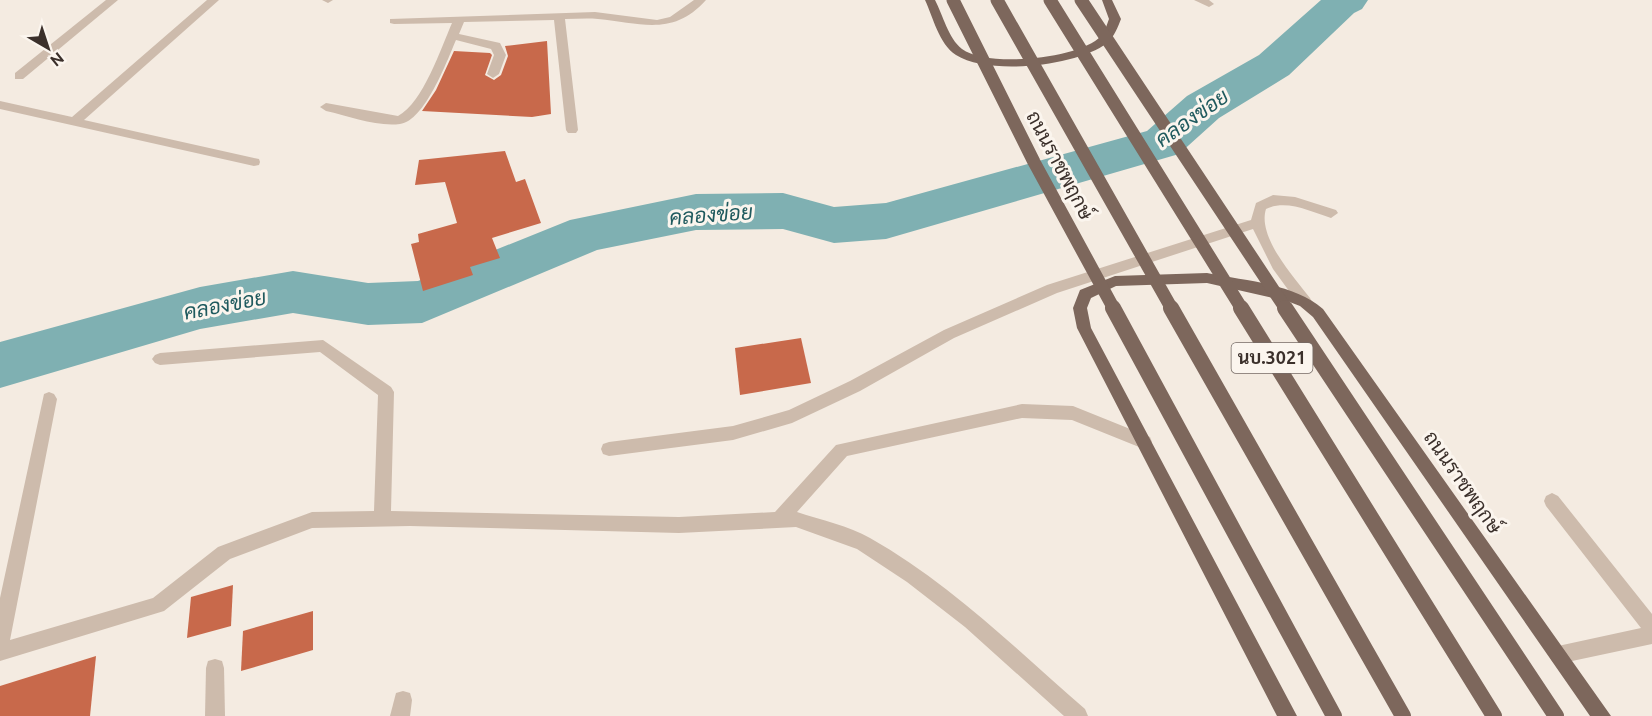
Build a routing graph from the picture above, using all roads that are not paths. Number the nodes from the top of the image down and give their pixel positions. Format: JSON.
{"nodes":[{"id":1,"x":113,"y":0,"type":"edge"},
{"id":2,"x":214,"y":0,"type":"edge"},
{"id":3,"x":701,"y":0,"type":"edge"},
{"id":4,"x":930,"y":0,"type":"edge"},
{"id":5,"x":953,"y":0,"type":"edge"},
{"id":6,"x":997,"y":0,"type":"edge"},
{"id":7,"x":1050,"y":0,"type":"edge"},
{"id":8,"x":1081,"y":0,"type":"edge"},
{"id":9,"x":1107,"y":0,"type":"edge"},
{"id":10,"x":559,"y":15,"type":"junction"},
{"id":11,"x":460,"y":18,"type":"junction"},
{"id":12,"x":394,"y":21,"type":"dead end"},
{"id":13,"x":452,"y":36,"type":"junction"},
{"id":14,"x":493,"y":74,"type":"dead end"},
{"id":15,"x":19,"y":76,"type":"dead end"},
{"id":16,"x":0,"y":105,"type":"edge"},
{"id":17,"x":326,"y":107,"type":"dead end"},
{"id":18,"x":74,"y":122,"type":"junction"},
{"id":19,"x":572,"y":130,"type":"dead end"},
{"id":20,"x":254,"y":162,"type":"dead end"},
{"id":21,"x":1331,"y":213,"type":"dead end"},
{"id":22,"x":1256,"y":224,"type":"junction"},
{"id":23,"x":1305,"y":302,"type":"junction"},
{"id":24,"x":160,"y":360,"type":"dead end"},
{"id":25,"x":49,"y":399,"type":"dead end"},
{"id":26,"x":1144,"y":442,"type":"junction"},
{"id":27,"x":609,"y":449,"type":"dead end"},
{"id":28,"x":1552,"y":501,"type":"dead end"},
{"id":29,"x":382,"y":518,"type":"junction"},
{"id":30,"x":779,"y":520,"type":"junction"},
{"id":31,"x":1652,"y":628,"type":"edge"},
{"id":32,"x":1652,"y":635,"type":"edge"},
{"id":33,"x":0,"y":642,"type":"edge"},
{"id":34,"x":0,"y":652,"type":"edge"},
{"id":35,"x":1558,"y":655,"type":"junction"},
{"id":36,"x":215,"y":668,"type":"dead end"},
{"id":37,"x":215,"y":716,"type":"edge"},
{"id":38,"x":1078,"y":716,"type":"edge"},
{"id":39,"x":1287,"y":716,"type":"edge"},
{"id":40,"x":1334,"y":716,"type":"edge"},
{"id":41,"x":1403,"y":716,"type":"edge"},
{"id":42,"x":1494,"y":716,"type":"edge"},
{"id":43,"x":1556,"y":716,"type":"edge"},
{"id":44,"x":1601,"y":716,"type":"edge"}],
"edges":[{"from":1,"to":15,"type":"street"},
{"from":2,"to":18,"type":"street"},
{"from":3,"to":10,"type":"street"},
{"from":4,"to":9,"type":"main road"},
{"from":5,"to":40,"type":"main road","name":"ถนนราชพฤกษ์","bridge":true},
{"from":6,"to":41,"type":"main road","name":"ถนนราชพฤกษ์","number":"นบ.3021","bridge":true},
{"from":7,"to":42,"type":"main road","number":"นบ.3021","bridge":true},
{"from":8,"to":43,"type":"main road","number":"นบ.3021","bridge":true},
{"from":10,"to":11,"type":"street"},
{"from":10,"to":19,"type":"street"},
{"from":11,"to":12,"type":"street"},
{"from":11,"to":13,"type":"street"},
{"from":13,"to":14,"type":"street"},
{"from":13,"to":17,"type":"street"},
{"from":16,"to":18,"type":"street"},
{"from":18,"to":20,"type":"street"},
{"from":21,"to":22,"type":"street"},
{"from":22,"to":23,"type":"street"},
{"from":22,"to":27,"type":"street"},
{"from":23,"to":26,"type":"main road","name":"ถนนราชพฤกษ์"},
{"from":23,"to":35,"type":"main road","name":"ถนนราชพฤกษ์"},
{"from":24,"to":29,"type":"street"},
{"from":25,"to":33,"type":"street"},
{"from":26,"to":30,"type":"street"},
{"from":26,"to":39,"type":"main road","name":"ถนนราชพฤกษ์"},
{"from":28,"to":31,"type":"street"},
{"from":29,"to":30,"type":"street"},
{"from":29,"to":34,"type":"street"},
{"from":30,"to":38,"type":"street"},
{"from":32,"to":35,"type":"street"},
{"from":35,"to":44,"type":"main road","name":"ถนนราชพฤกษ์"},
{"from":36,"to":37,"type":"street"}]}
